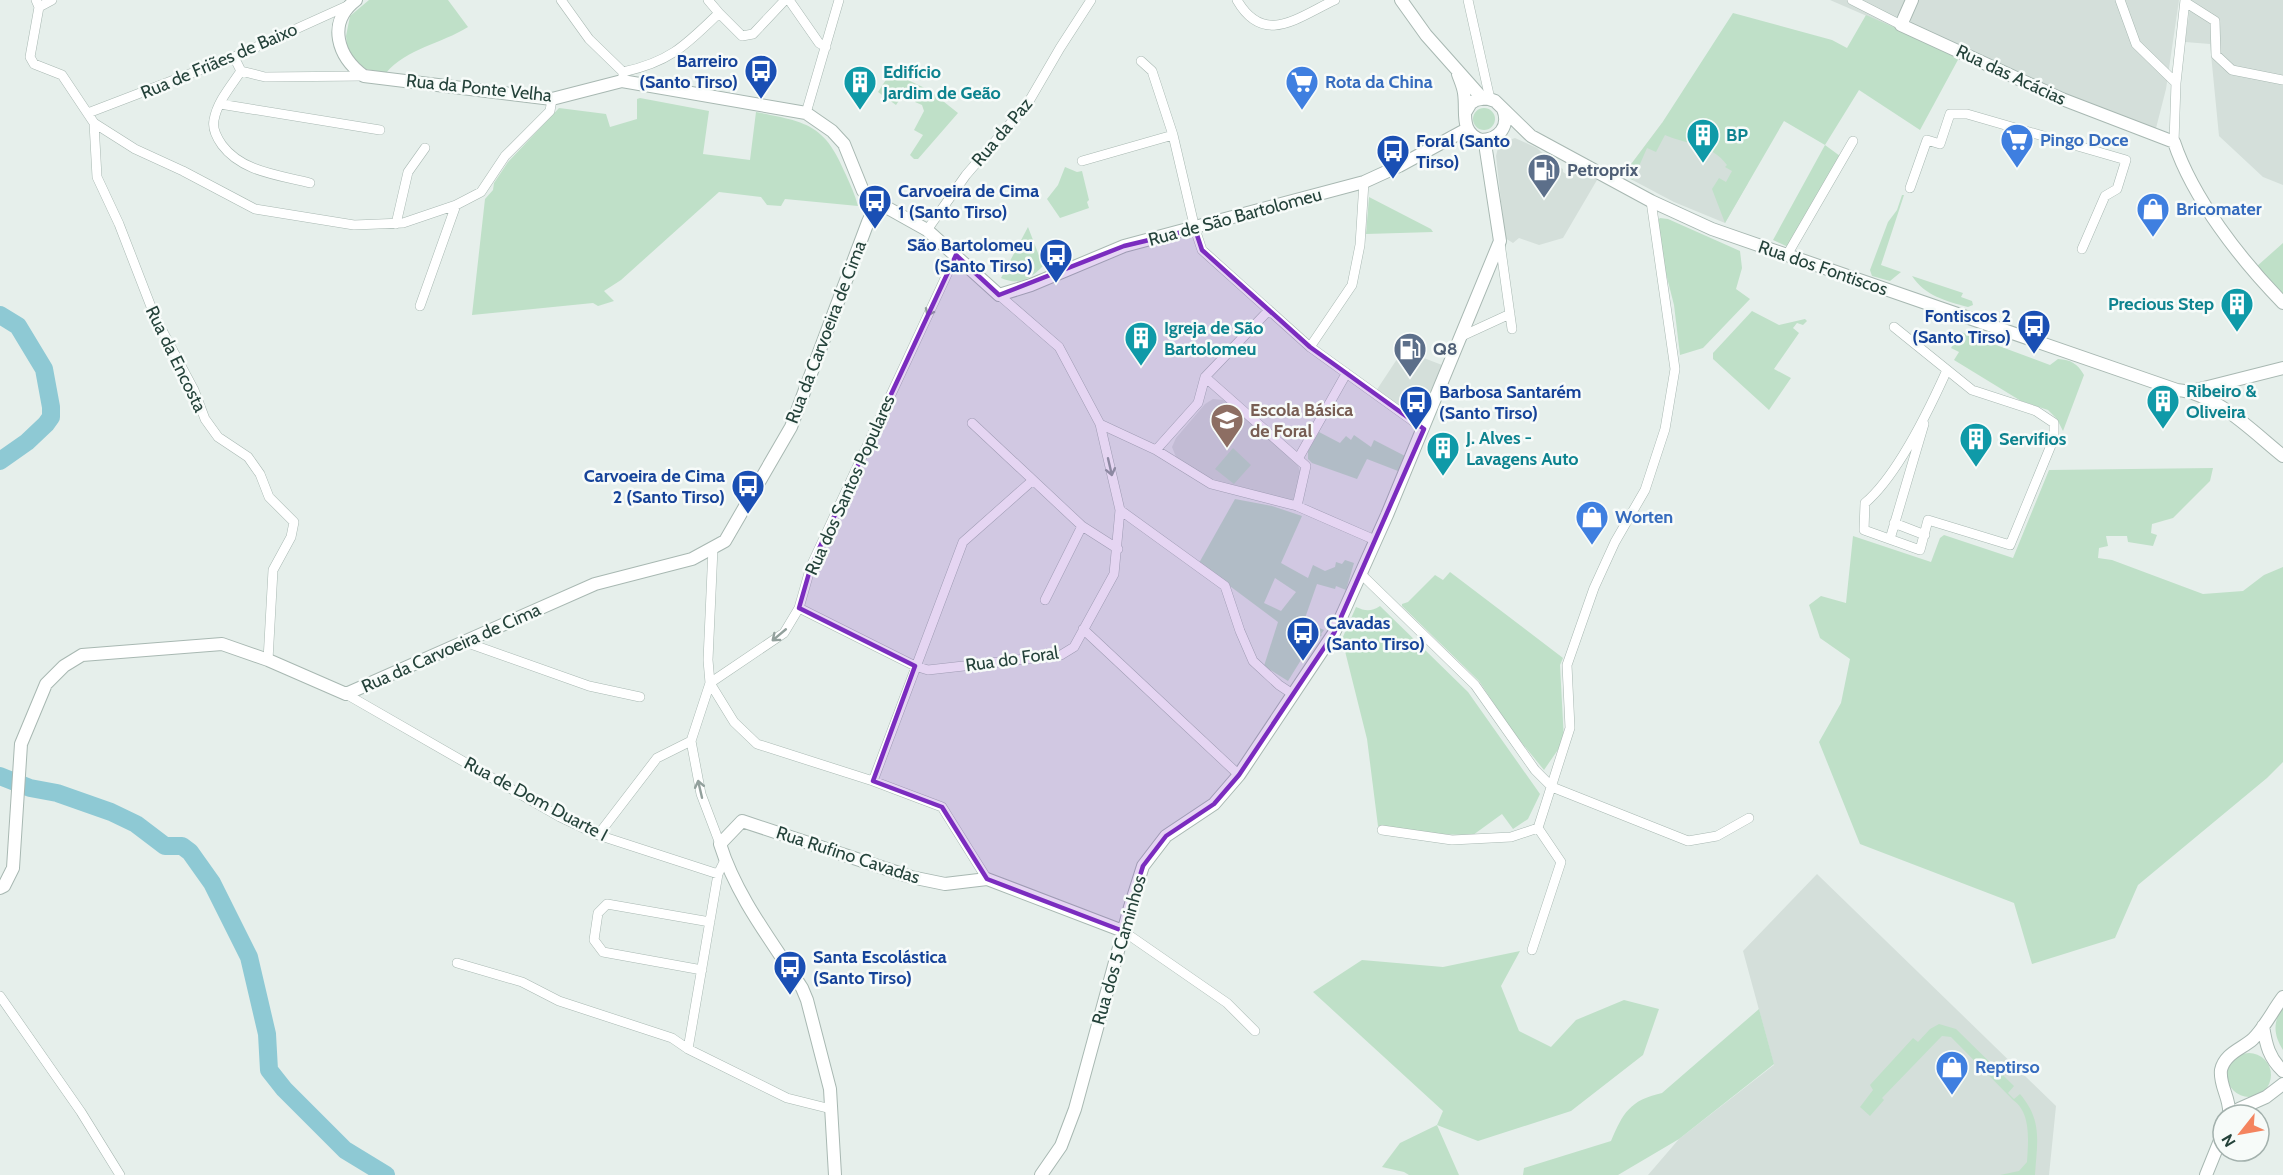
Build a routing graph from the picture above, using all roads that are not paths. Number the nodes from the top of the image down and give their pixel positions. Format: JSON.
{"nodes":[{"id":1,"x":52,"y":0,"type":"edge"},
{"id":2,"x":561,"y":0,"type":"edge"},
{"id":3,"x":708,"y":0,"type":"edge"},
{"id":4,"x":787,"y":0,"type":"edge"},
{"id":5,"x":839,"y":0,"type":"edge"},
{"id":6,"x":1091,"y":0,"type":"edge"},
{"id":7,"x":1238,"y":0,"type":"edge"},
{"id":8,"x":1335,"y":0,"type":"edge"},
{"id":9,"x":1401,"y":0,"type":"edge"},
{"id":10,"x":1468,"y":0,"type":"edge"},
{"id":11,"x":1852,"y":0,"type":"edge"},
{"id":12,"x":1912,"y":0,"type":"edge"},
{"id":13,"x":2120,"y":0,"type":"edge"},
{"id":14,"x":2185,"y":1,"type":"edge"},
{"id":15,"x":353,"y":2,"type":"edge"},
{"id":16,"x":38,"y":4,"type":"edge"},
{"id":17,"x":719,"y":13,"type":"junction"},
{"id":18,"x":1901,"y":25,"type":"junction"},
{"id":19,"x":826,"y":47,"type":"junction"},
{"id":20,"x":234,"y":57,"type":"junction"},
{"id":21,"x":1141,"y":61,"type":"dead end"},
{"id":22,"x":1485,"y":70,"type":"junction"},
{"id":23,"x":241,"y":71,"type":"junction"},
{"id":24,"x":364,"y":76,"type":"junction"},
{"id":25,"x":623,"y":76,"type":"junction"},
{"id":26,"x":1462,"y":76,"type":"junction"},
{"id":27,"x":2283,"y":80,"type":"edge"},
{"id":28,"x":2176,"y":83,"type":"junction"},
{"id":29,"x":552,"y":99,"type":"junction"},
{"id":30,"x":1486,"y":99,"type":"junction"},
{"id":31,"x":220,"y":104,"type":"junction"},
{"id":32,"x":1503,"y":109,"type":"junction"},
{"id":33,"x":88,"y":113,"type":"junction"},
{"id":34,"x":806,"y":113,"type":"junction"},
{"id":35,"x":1465,"y":113,"type":"junction"},
{"id":36,"x":94,"y":123,"type":"junction"},
{"id":37,"x":1467,"y":129,"type":"junction"},
{"id":38,"x":380,"y":130,"type":"dead end"},
{"id":39,"x":1501,"y":132,"type":"junction"},
{"id":40,"x":1173,"y":135,"type":"junction"},
{"id":41,"x":1531,"y":136,"type":"junction"},
{"id":42,"x":1488,"y":140,"type":"junction"},
{"id":43,"x":1853,"y":141,"type":"dead end"},
{"id":44,"x":2174,"y":142,"type":"junction"},
{"id":45,"x":425,"y":148,"type":"dead end"},
{"id":46,"x":1082,"y":161,"type":"dead end"},
{"id":47,"x":1364,"y":182,"type":"junction"},
{"id":48,"x":310,"y":183,"type":"dead end"},
{"id":49,"x":1910,"y":188,"type":"dead end"},
{"id":50,"x":1651,"y":201,"type":"junction"},
{"id":51,"x":877,"y":202,"type":"junction"},
{"id":52,"x":456,"y":205,"type":"junction"},
{"id":53,"x":396,"y":224,"type":"junction"},
{"id":54,"x":1195,"y":229,"type":"junction"},
{"id":55,"x":927,"y":230,"type":"junction"},
{"id":56,"x":1500,"y":241,"type":"junction"},
{"id":57,"x":2082,"y":249,"type":"dead end"},
{"id":58,"x":956,"y":255,"type":"junction"},
{"id":59,"x":1787,"y":255,"type":"junction"},
{"id":60,"x":999,"y":295,"type":"junction"},
{"id":61,"x":2283,"y":303,"type":"edge"},
{"id":62,"x":420,"y":306,"type":"dead end"},
{"id":63,"x":1269,"y":310,"type":"junction"},
{"id":64,"x":1510,"y":314,"type":"junction"},
{"id":65,"x":1894,"y":327,"type":"dead end"},
{"id":66,"x":1512,"y":329,"type":"dead end"},
{"id":67,"x":1460,"y":337,"type":"junction"},
{"id":68,"x":1310,"y":346,"type":"junction"},
{"id":69,"x":2283,"y":368,"type":"edge"},
{"id":70,"x":1947,"y":370,"type":"junction"},
{"id":71,"x":1346,"y":374,"type":"junction"},
{"id":72,"x":1205,"y":377,"type":"junction"},
{"id":73,"x":2192,"y":391,"type":"junction"},
{"id":74,"x":1928,"y":411,"type":"junction"},
{"id":75,"x":972,"y":423,"type":"dead end"},
{"id":76,"x":1100,"y":424,"type":"junction"},
{"id":77,"x":1424,"y":429,"type":"junction"},
{"id":78,"x":1156,"y":450,"type":"junction"},
{"id":79,"x":2283,"y":456,"type":"edge"},
{"id":80,"x":1298,"y":459,"type":"junction"},
{"id":81,"x":1033,"y":480,"type":"junction"},
{"id":82,"x":1298,"y":506,"type":"junction"},
{"id":83,"x":1120,"y":510,"type":"junction"},
{"id":84,"x":1894,"y":523,"type":"junction"},
{"id":85,"x":1082,"y":526,"type":"junction"},
{"id":86,"x":1925,"y":535,"type":"junction"},
{"id":87,"x":1890,"y":539,"type":"junction"},
{"id":88,"x":1375,"y":540,"type":"junction"},
{"id":89,"x":713,"y":548,"type":"junction"},
{"id":90,"x":1118,"y":549,"type":"junction"},
{"id":91,"x":1361,"y":574,"type":"junction"},
{"id":92,"x":1046,"y":600,"type":"dead end"},
{"id":93,"x":800,"y":608,"type":"junction"},
{"id":94,"x":1083,"y":630,"type":"junction"},
{"id":95,"x":465,"y":642,"type":"junction"},
{"id":96,"x":268,"y":660,"type":"junction"},
{"id":97,"x":915,"y":666,"type":"junction"},
{"id":98,"x":710,"y":683,"type":"junction"},
{"id":99,"x":346,"y":694,"type":"junction"},
{"id":100,"x":1294,"y":695,"type":"junction"},
{"id":101,"x":640,"y":697,"type":"dead end"},
{"id":102,"x":691,"y":741,"type":"junction"},
{"id":103,"x":1239,"y":775,"type":"junction"},
{"id":104,"x":873,"y":781,"type":"junction"},
{"id":105,"x":1552,"y":787,"type":"junction"},
{"id":106,"x":1749,"y":818,"type":"dead end"},
{"id":107,"x":1538,"y":828,"type":"junction"},
{"id":108,"x":1382,"y":830,"type":"dead end"},
{"id":109,"x":598,"y":835,"type":"junction"},
{"id":110,"x":720,"y":844,"type":"junction"},
{"id":111,"x":725,"y":860,"type":"junction"},
{"id":112,"x":717,"y":874,"type":"junction"},
{"id":113,"x":987,"y":879,"type":"junction"},
{"id":114,"x":0,"y":888,"type":"edge"},
{"id":115,"x":710,"y":921,"type":"junction"},
{"id":116,"x":1123,"y":931,"type":"junction"},
{"id":117,"x":1532,"y":950,"type":"dead end"},
{"id":118,"x":457,"y":963,"type":"dead end"},
{"id":119,"x":702,"y":970,"type":"junction"},
{"id":120,"x":0,"y":996,"type":"edge"},
{"id":121,"x":2283,"y":997,"type":"edge"},
{"id":122,"x":2263,"y":1026,"type":"junction"},
{"id":123,"x":1255,"y":1031,"type":"dead end"},
{"id":124,"x":2242,"y":1048,"type":"junction"},
{"id":125,"x":688,"y":1049,"type":"junction"},
{"id":126,"x":2276,"y":1063,"type":"edge"},
{"id":127,"x":2283,"y":1084,"type":"edge"},
{"id":128,"x":2225,"y":1090,"type":"junction"},
{"id":129,"x":2272,"y":1092,"type":"junction"},
{"id":130,"x":2228,"y":1103,"type":"edge"},
{"id":131,"x":2252,"y":1103,"type":"joint"},
{"id":132,"x":831,"y":1109,"type":"junction"},
{"id":133,"x":120,"y":1175,"type":"edge"},
{"id":134,"x":835,"y":1175,"type":"edge"},
{"id":135,"x":1041,"y":1175,"type":"edge"}],
"edges":[{"from":1,"to":16,"type":"street"},
{"from":2,"to":25,"type":"street"},
{"from":3,"to":17,"type":"street"},
{"from":4,"to":17,"type":"street"},
{"from":4,"to":19,"type":"street"},
{"from":5,"to":19,"type":"street"},
{"from":6,"to":55,"type":"street","name":"Rua da Paz"},
{"from":7,"to":8,"type":"street"},
{"from":9,"to":26,"type":"street"},
{"from":10,"to":22,"type":"street"},
{"from":11,"to":18,"type":"street","name":"Rua das Acácias"},
{"from":12,"to":18,"type":"street"},
{"from":13,"to":28,"type":"street"},
{"from":14,"to":27,"type":"street"},
{"from":14,"to":28,"type":"street"},
{"from":15,"to":20,"type":"street","name":"Rua de Friães de Baixo"},
{"from":15,"to":24,"type":"street"},
{"from":16,"to":33,"type":"street","name":"Rua da Encosta"},
{"from":17,"to":25,"type":"street"},
{"from":18,"to":44,"type":"street","name":"Rua das Acácias"},
{"from":19,"to":34,"type":"street"},
{"from":20,"to":23,"type":"street"},
{"from":20,"to":33,"type":"street","name":"Rua de Friães de Baixo"},
{"from":21,"to":40,"type":"street"},
{"from":22,"to":26,"type":"street"},
{"from":22,"to":30,"type":"street"},
{"from":23,"to":24,"type":"street","name":"Rua da Ponte Velha"},
{"from":23,"to":31,"type":"street"},
{"from":24,"to":29,"type":"street","name":"Rua da Ponte Velha"},
{"from":25,"to":29,"type":"street","name":"Rua da Ponte Velha"},
{"from":25,"to":34,"type":"street","name":"Rua da Ponte Velha"},
{"from":26,"to":30,"type":"street"},
{"from":26,"to":35,"type":"street"},
{"from":28,"to":44,"type":"street"},
{"from":29,"to":52,"type":"street"},
{"from":30,"to":32,"type":"street"},
{"from":30,"to":35,"type":"street"},
{"from":31,"to":38,"type":"street"},
{"from":31,"to":48,"type":"street"},
{"from":32,"to":39,"type":"street"},
{"from":32,"to":41,"type":"street"},
{"from":33,"to":36,"type":"street","name":"Rua da Encosta"},
{"from":34,"to":51,"type":"street"},
{"from":35,"to":37,"type":"street"},
{"from":36,"to":53,"type":"street"},
{"from":36,"to":96,"type":"street","name":"Rua da Encosta"},
{"from":37,"to":42,"type":"street"},
{"from":37,"to":47,"type":"street","name":"Rua de São Bartolomeu"},
{"from":39,"to":41,"type":"street"},
{"from":39,"to":42,"type":"street"},
{"from":40,"to":46,"type":"street"},
{"from":40,"to":54,"type":"street"},
{"from":41,"to":50,"type":"street","name":"Rua dos Fontiscos"},
{"from":42,"to":56,"type":"street"},
{"from":43,"to":59,"type":"street"},
{"from":44,"to":61,"type":"street"},
{"from":45,"to":53,"type":"street"},
{"from":47,"to":54,"type":"street","name":"Rua de São Bartolomeu"},
{"from":47,"to":68,"type":"street"},
{"from":49,"to":57,"type":"street"},
{"from":50,"to":59,"type":"street","name":"Rua dos Fontiscos"},
{"from":50,"to":105,"type":"street"},
{"from":51,"to":55,"type":"street"},
{"from":51,"to":89,"type":"street","name":"Rua da Carvoeira de Cima"},
{"from":52,"to":53,"type":"street"},
{"from":52,"to":62,"type":"street"},
{"from":54,"to":60,"type":"street","name":"Rua de São Bartolomeu"},
{"from":54,"to":63,"type":"street"},
{"from":55,"to":58,"type":"street"},
{"from":56,"to":64,"type":"street"},
{"from":56,"to":67,"type":"street","name":"Rua dos 5 Caminhos"},
{"from":58,"to":60,"type":"street"},
{"from":58,"to":93,"type":"street","name":"Rua dos Santos Populares","one_way":true},
{"from":59,"to":73,"type":"street","name":"Rua dos Fontiscos"},
{"from":60,"to":76,"type":"street","name":"Rua do Foral"},
{"from":63,"to":68,"type":"street"},
{"from":63,"to":72,"type":"street"},
{"from":64,"to":66,"type":"street"},
{"from":64,"to":67,"type":"street"},
{"from":65,"to":70,"type":"street"},
{"from":67,"to":77,"type":"street","name":"Rua dos 5 Caminhos"},
{"from":68,"to":71,"type":"street"},
{"from":69,"to":73,"type":"street"},
{"from":70,"to":74,"type":"street"},
{"from":70,"to":86,"type":"street"},
{"from":71,"to":77,"type":"street"},
{"from":71,"to":80,"type":"street"},
{"from":72,"to":78,"type":"street"},
{"from":72,"to":80,"type":"street"},
{"from":73,"to":79,"type":"street","name":"Rua dos Fontiscos"},
{"from":74,"to":84,"type":"street"},
{"from":74,"to":87,"type":"street"},
{"from":75,"to":81,"type":"street"},
{"from":76,"to":78,"type":"street"},
{"from":76,"to":83,"type":"street","name":"Rua do Foral","one_way":true},
{"from":77,"to":88,"type":"street","name":"Rua dos 5 Caminhos"},
{"from":78,"to":82,"type":"street"},
{"from":80,"to":82,"type":"street"},
{"from":81,"to":85,"type":"street"},
{"from":81,"to":97,"type":"street"},
{"from":82,"to":88,"type":"street"},
{"from":83,"to":90,"type":"street","name":"Rua do Foral"},
{"from":83,"to":100,"type":"street"},
{"from":84,"to":86,"type":"street"},
{"from":84,"to":87,"type":"street"},
{"from":85,"to":90,"type":"street"},
{"from":85,"to":92,"type":"street"},
{"from":86,"to":87,"type":"street"},
{"from":88,"to":91,"type":"street","name":"Rua dos 5 Caminhos"},
{"from":89,"to":95,"type":"street","name":"Rua da Carvoeira de Cima"},
{"from":89,"to":98,"type":"street"},
{"from":90,"to":94,"type":"street","name":"Rua do Foral"},
{"from":91,"to":100,"type":"street","name":"Rua dos 5 Caminhos"},
{"from":91,"to":105,"type":"street"},
{"from":93,"to":97,"type":"street","name":"Rua do Foral"},
{"from":93,"to":98,"type":"street","name":"Rua dos Santos Populares","one_way":true},
{"from":94,"to":97,"type":"street","name":"Rua do Foral"},
{"from":94,"to":103,"type":"street"},
{"from":95,"to":99,"type":"street","name":"Rua da Carvoeira de Cima"},
{"from":95,"to":101,"type":"street"},
{"from":96,"to":99,"type":"street","name":"Rua da Carvoeira de Cima"},
{"from":96,"to":114,"type":"street","name":"Rua da Carvoeira de Cima"},
{"from":97,"to":104,"type":"street"},
{"from":98,"to":102,"type":"street"},
{"from":98,"to":104,"type":"street"},
{"from":99,"to":109,"type":"street","name":"Rua de Dom Duarte I"},
{"from":100,"to":103,"type":"street","name":"Rua dos 5 Caminhos"},
{"from":102,"to":109,"type":"street"},
{"from":110,"to":102,"type":"street","one_way":true},
{"from":103,"to":116,"type":"street","name":"Rua dos 5 Caminhos"},
{"from":104,"to":113,"type":"street"},
{"from":105,"to":106,"type":"street"},
{"from":105,"to":107,"type":"street"},
{"from":107,"to":108,"type":"street"},
{"from":107,"to":117,"type":"street"},
{"from":109,"to":112,"type":"street","name":"Rua de Dom Duarte I"},
{"from":110,"to":111,"type":"street"},
{"from":110,"to":113,"type":"street","name":"Rua Rufino Cavadas"},
{"from":111,"to":112,"type":"street"},
{"from":111,"to":132,"type":"street"},
{"from":112,"to":115,"type":"street"},
{"from":113,"to":116,"type":"street"},
{"from":115,"to":119,"type":"street"},
{"from":115,"to":119,"type":"street"},
{"from":116,"to":123,"type":"street"},
{"from":116,"to":135,"type":"street","name":"Rua dos 5 Caminhos"},
{"from":118,"to":125,"type":"street"},
{"from":119,"to":125,"type":"street"},
{"from":120,"to":133,"type":"street"},
{"from":121,"to":122,"type":"street"},
{"from":122,"to":124,"type":"street"},
{"from":122,"to":126,"type":"street"},
{"from":124,"to":126,"type":"street"},
{"from":124,"to":128,"type":"street"},
{"from":125,"to":132,"type":"street"},
{"from":126,"to":129,"type":"street"},
{"from":127,"to":129,"type":"street"},
{"from":128,"to":130,"type":"street"},
{"from":128,"to":131,"type":"street"},
{"from":129,"to":131,"type":"street"},
{"from":132,"to":134,"type":"street"}]}
